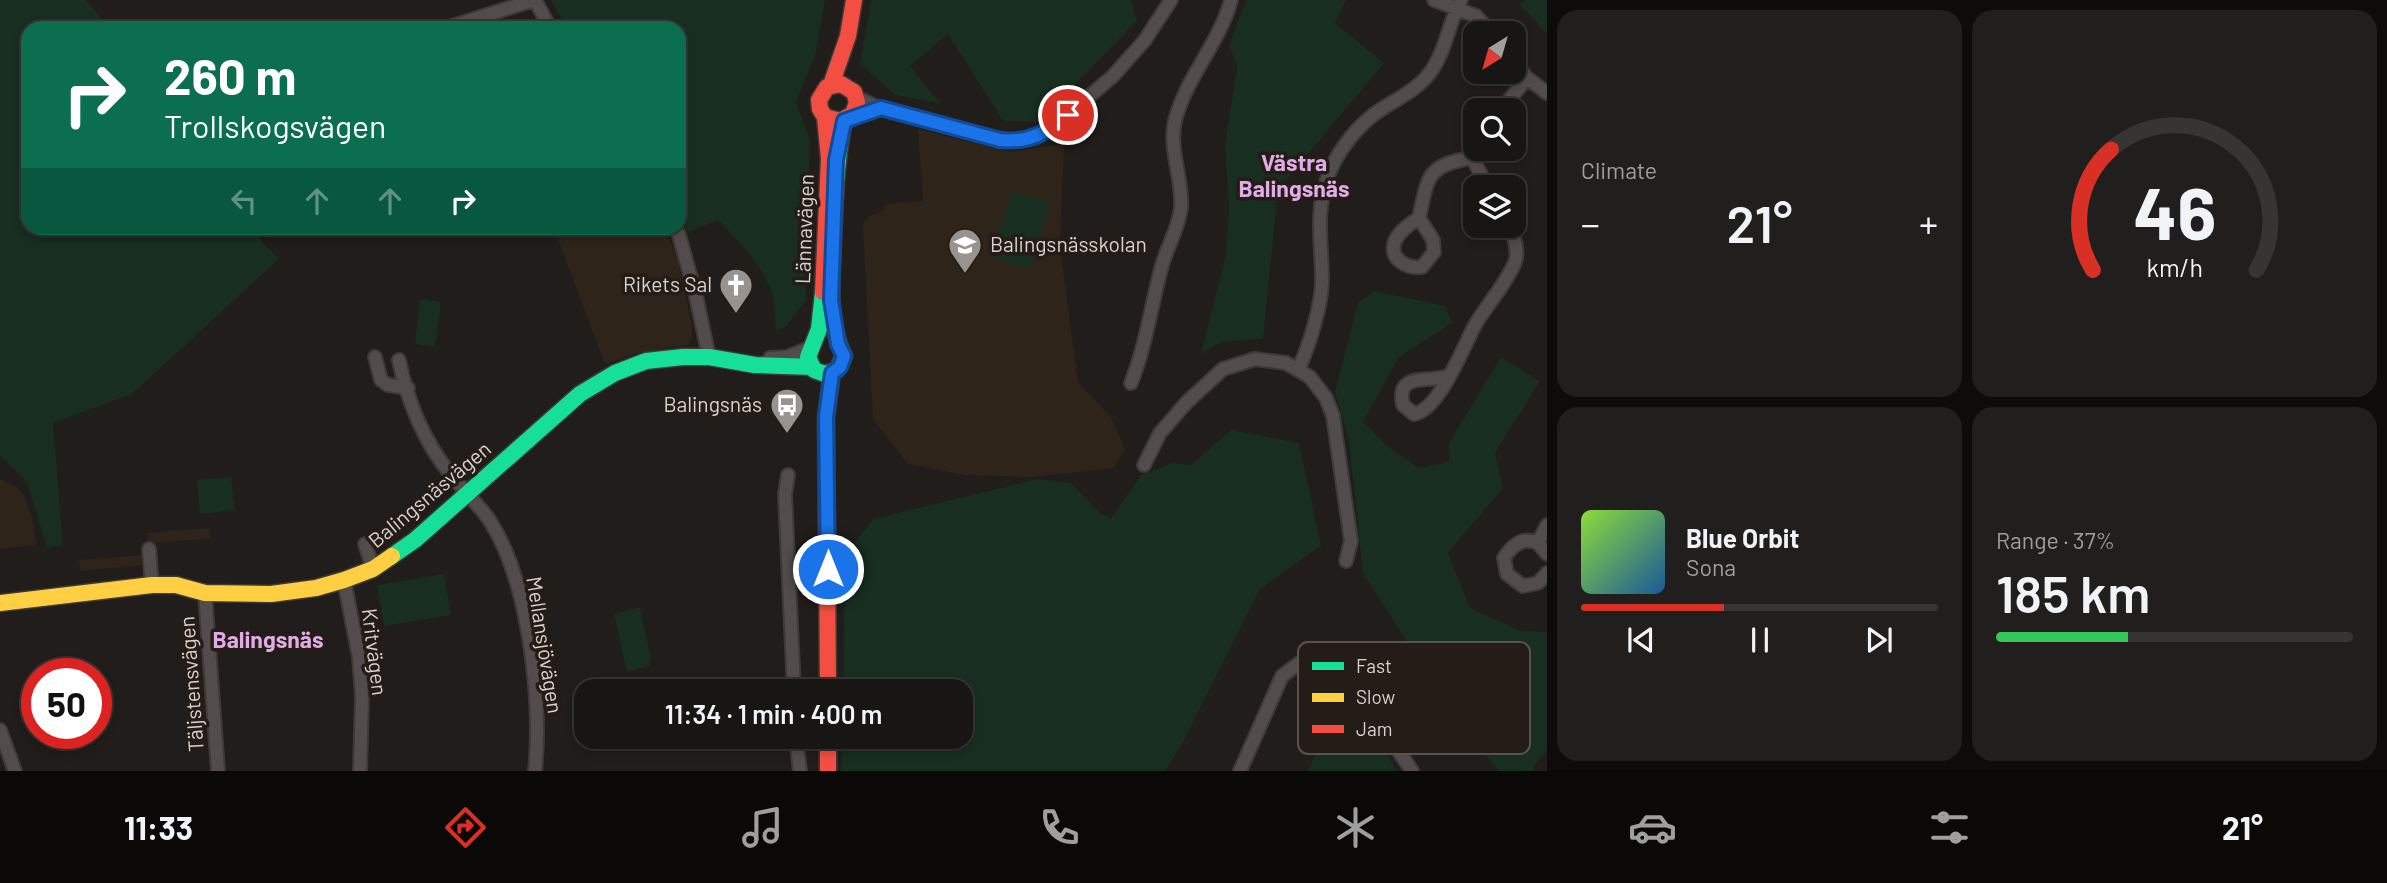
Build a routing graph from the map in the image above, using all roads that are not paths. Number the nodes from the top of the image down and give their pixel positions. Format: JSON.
{"nodes":[{"id":1,"x":534,"y":0,"type":"edge"},
{"id":2,"x":854,"y":0,"type":"edge"},
{"id":3,"x":1171,"y":0,"type":"edge"},
{"id":4,"x":1231,"y":0,"type":"edge"},
{"id":5,"x":1434,"y":0,"type":"edge"},
{"id":6,"x":1459,"y":4,"type":"edge"},
{"id":7,"x":468,"y":21,"type":"edge"},
{"id":8,"x":546,"y":21,"type":"edge"},
{"id":9,"x":1481,"y":21,"type":"edge"},
{"id":10,"x":848,"y":36,"type":"junction"},
{"id":11,"x":1527,"y":78,"type":"joint"},
{"id":12,"x":831,"y":85,"type":"junction"},
{"id":13,"x":853,"y":92,"type":"junction"},
{"id":14,"x":1547,"y":93,"type":"edge"},
{"id":15,"x":1511,"y":98,"type":"edge"},
{"id":16,"x":881,"y":108,"type":"junction"},
{"id":17,"x":825,"y":117,"type":"junction"},
{"id":18,"x":847,"y":119,"type":"junction"},
{"id":19,"x":1463,"y":157,"type":"edge"},
{"id":20,"x":1419,"y":218,"type":"dead end"},
{"id":21,"x":679,"y":235,"type":"edge"},
{"id":22,"x":1515,"y":238,"type":"edge"},
{"id":23,"x":838,"y":344,"type":"junction"},
{"id":24,"x":812,"y":346,"type":"junction"},
{"id":25,"x":375,"y":357,"type":"dead end"},
{"id":26,"x":709,"y":357,"type":"junction"},
{"id":27,"x":400,"y":360,"type":"dead end"},
{"id":28,"x":736,"y":362,"type":"junction"},
{"id":29,"x":1299,"y":368,"type":"junction"},
{"id":30,"x":820,"y":371,"type":"junction"},
{"id":31,"x":1449,"y":376,"type":"dead end"},
{"id":32,"x":1131,"y":383,"type":"dead end"},
{"id":33,"x":408,"y":388,"type":"junction"},
{"id":34,"x":1144,"y":465,"type":"dead end"},
{"id":35,"x":788,"y":475,"type":"dead end"},
{"id":36,"x":467,"y":494,"type":"junction"},
{"id":37,"x":1547,"y":525,"type":"edge"},
{"id":38,"x":1538,"y":543,"type":"junction"},
{"id":39,"x":365,"y":544,"type":"dead end"},
{"id":40,"x":149,"y":549,"type":"dead end"},
{"id":41,"x":1547,"y":554,"type":"edge"},
{"id":42,"x":1346,"y":561,"type":"dead end"},
{"id":43,"x":373,"y":569,"type":"junction"},
{"id":44,"x":1547,"y":573,"type":"edge"},
{"id":45,"x":344,"y":580,"type":"junction"},
{"id":46,"x":152,"y":585,"type":"junction"},
{"id":47,"x":205,"y":593,"type":"junction"},
{"id":48,"x":0,"y":603,"type":"edge"},
{"id":49,"x":1298,"y":664,"type":"edge"},
{"id":50,"x":793,"y":679,"type":"edge"},
{"id":51,"x":828,"y":679,"type":"edge"},
{"id":52,"x":0,"y":730,"type":"edge"},
{"id":53,"x":797,"y":749,"type":"edge"},
{"id":54,"x":828,"y":749,"type":"edge"},
{"id":55,"x":1401,"y":754,"type":"edge"},
{"id":56,"x":15,"y":771,"type":"edge"},
{"id":57,"x":218,"y":771,"type":"edge"},
{"id":58,"x":360,"y":771,"type":"edge"},
{"id":59,"x":535,"y":771,"type":"edge"},
{"id":60,"x":800,"y":771,"type":"edge"},
{"id":61,"x":828,"y":771,"type":"edge"},
{"id":62,"x":1240,"y":771,"type":"edge"},
{"id":63,"x":1412,"y":771,"type":"edge"}],
"edges":[{"from":1,"to":7,"type":"street"},
{"from":1,"to":8,"type":"street"},
{"from":2,"to":10,"type":"main road","name":"Lännavägen"},
{"from":3,"to":16,"type":"street"},
{"from":4,"to":32,"type":"street"},
{"from":5,"to":6,"type":"street"},
{"from":6,"to":9,"type":"street"},
{"from":6,"to":29,"type":"street"},
{"from":10,"to":12,"type":"main road","name":"Lännavägen"},
{"from":10,"to":13,"type":"main road","name":"Lännavägen"},
{"from":11,"to":14,"type":"street"},
{"from":11,"to":15,"type":"street"},
{"from":12,"to":13,"type":"main road"},
{"from":12,"to":17,"type":"main road","name":"Lännavägen"},
{"from":13,"to":16,"type":"street"},
{"from":13,"to":18,"type":"main road","name":"Lännavägen"},
{"from":16,"to":18,"type":"street"},
{"from":17,"to":18,"type":"main road"},
{"from":17,"to":24,"type":"main road","name":"Lännavägen"},
{"from":18,"to":23,"type":"main road","name":"Lännavägen"},
{"from":19,"to":20,"type":"street"},
{"from":21,"to":26,"type":"street"},
{"from":22,"to":31,"type":"street"},
{"from":23,"to":24,"type":"main road"},
{"from":23,"to":30,"type":"main road","name":"Lännavägen"},
{"from":24,"to":28,"type":"street","name":"Balingsnäsvägen"},
{"from":24,"to":30,"type":"main road","name":"Lännavägen"},
{"from":25,"to":33,"type":"street"},
{"from":26,"to":28,"type":"main road","name":"Balingsnäsvägen"},
{"from":26,"to":36,"type":"main road","name":"Balingsnäsvägen"},
{"from":27,"to":33,"type":"street","name":"Mellansjövägen"},
{"from":28,"to":30,"type":"main road","name":"Balingsnäsvägen"},
{"from":29,"to":34,"type":"street"},
{"from":29,"to":42,"type":"street"},
{"from":30,"to":51,"type":"main road","name":"Lännavägen"},
{"from":33,"to":36,"type":"street","name":"Mellansjövägen"},
{"from":35,"to":50,"type":"street"},
{"from":36,"to":43,"type":"main road","name":"Balingsnäsvägen"},
{"from":36,"to":59,"type":"street","name":"Mellansjövägen"},
{"from":37,"to":38,"type":"street"},
{"from":38,"to":41,"type":"street"},
{"from":38,"to":44,"type":"street"},
{"from":39,"to":43,"type":"street"},
{"from":40,"to":46,"type":"street"},
{"from":43,"to":45,"type":"main road","name":"Balingsnäsvägen"},
{"from":45,"to":47,"type":"main road","name":"Balingsnäsvägen"},
{"from":45,"to":58,"type":"street","name":"Kritvägen"},
{"from":46,"to":47,"type":"main road","name":"Balingsnäsvägen"},
{"from":46,"to":48,"type":"main road","name":"Balingsnäsvägen"},
{"from":47,"to":57,"type":"street","name":"Täljstensvägen"},
{"from":49,"to":62,"type":"street"},
{"from":52,"to":56,"type":"street"},
{"from":53,"to":60,"type":"street"},
{"from":54,"to":61,"type":"main road"},
{"from":55,"to":63,"type":"street"}]}
